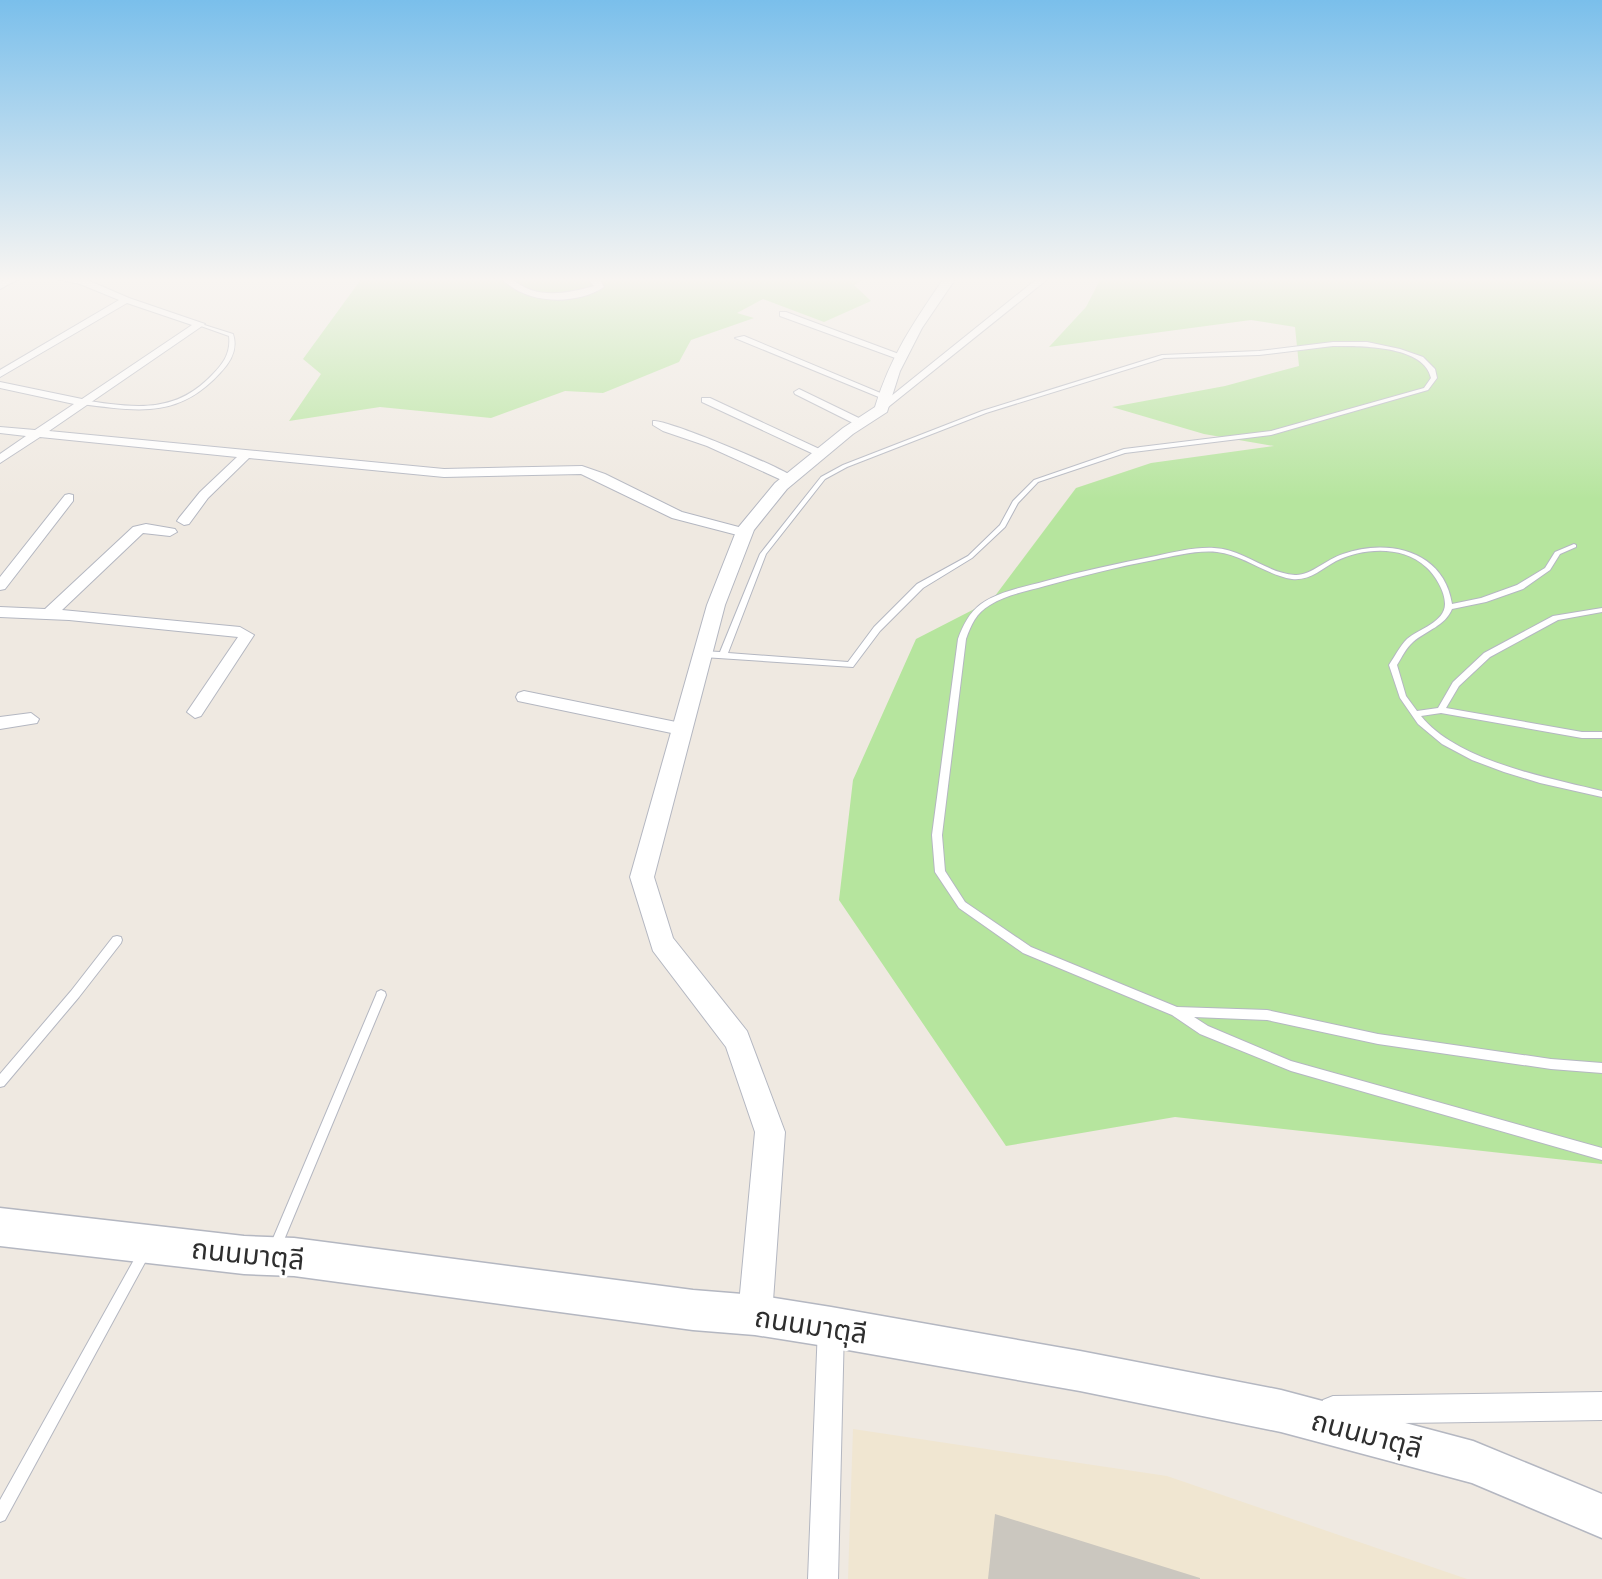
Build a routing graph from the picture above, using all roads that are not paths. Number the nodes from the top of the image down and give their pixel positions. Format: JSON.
{"nodes":[{"id":1,"x":38,"y":352,"type":"edge"},
{"id":2,"x":158,"y":352,"type":"edge"},
{"id":3,"x":231,"y":352,"type":"edge"},
{"id":4,"x":770,"y":352,"type":"edge"},
{"id":5,"x":887,"y":352,"type":"edge"},
{"id":6,"x":905,"y":352,"type":"edge"},
{"id":7,"x":950,"y":352,"type":"edge"},
{"id":8,"x":1270,"y":352,"type":"edge"},
{"id":9,"x":1403,"y":352,"type":"edge"},
{"id":10,"x":902,"y":357,"type":"junction"},
{"id":11,"x":0,"y":374,"type":"edge"},
{"id":12,"x":0,"y":385,"type":"edge"},
{"id":13,"x":799,"y":392,"type":"dead end"},
{"id":14,"x":706,"y":400,"type":"dead end"},
{"id":15,"x":81,"y":402,"type":"junction"},
{"id":16,"x":884,"y":403,"type":"junction"},
{"id":17,"x":657,"y":422,"type":"dead end"},
{"id":18,"x":860,"y":423,"type":"junction"},
{"id":19,"x":0,"y":430,"type":"edge"},
{"id":20,"x":37,"y":433,"type":"junction"},
{"id":21,"x":822,"y":453,"type":"junction"},
{"id":22,"x":246,"y":454,"type":"junction"},
{"id":23,"x":0,"y":459,"type":"edge"},
{"id":24,"x":790,"y":479,"type":"junction"},
{"id":25,"x":69,"y":498,"type":"dead end"},
{"id":26,"x":184,"y":522,"type":"dead end"},
{"id":27,"x":170,"y":532,"type":"dead end"},
{"id":28,"x":745,"y":533,"type":"junction"},
{"id":29,"x":1574,"y":547,"type":"dead end"},
{"id":30,"x":0,"y":586,"type":"edge"},
{"id":31,"x":1449,"y":607,"type":"junction"},
{"id":32,"x":1602,"y":610,"type":"edge"},
{"id":33,"x":0,"y":612,"type":"edge"},
{"id":34,"x":49,"y":614,"type":"junction"},
{"id":35,"x":712,"y":654,"type":"junction"},
{"id":36,"x":524,"y":696,"type":"dead end"},
{"id":37,"x":1441,"y":710,"type":"junction"},
{"id":38,"x":195,"y":712,"type":"dead end"},
{"id":39,"x":1416,"y":714,"type":"junction"},
{"id":40,"x":31,"y":719,"type":"dead end"},
{"id":41,"x":0,"y":723,"type":"edge"},
{"id":42,"x":681,"y":729,"type":"junction"},
{"id":43,"x":1602,"y":735,"type":"edge"},
{"id":44,"x":1602,"y":794,"type":"edge"},
{"id":45,"x":117,"y":940,"type":"dead end"},
{"id":46,"x":381,"y":995,"type":"dead end"},
{"id":47,"x":1176,"y":1012,"type":"junction"},
{"id":48,"x":1602,"y":1068,"type":"edge"},
{"id":49,"x":0,"y":1082,"type":"edge"},
{"id":50,"x":1602,"y":1154,"type":"edge"},
{"id":51,"x":0,"y":1227,"type":"edge"},
{"id":52,"x":149,"y":1244,"type":"junction"},
{"id":53,"x":271,"y":1256,"type":"junction"},
{"id":54,"x":755,"y":1315,"type":"junction"},
{"id":55,"x":831,"y":1327,"type":"junction"},
{"id":56,"x":1602,"y":1406,"type":"edge"},
{"id":57,"x":1281,"y":1411,"type":"junction"},
{"id":58,"x":0,"y":1515,"type":"edge"},
{"id":59,"x":1602,"y":1516,"type":"edge"},
{"id":60,"x":823,"y":1579,"type":"edge"}],
"edges":[{"from":1,"to":11,"type":"street"},
{"from":2,"to":15,"type":"street"},
{"from":3,"to":15,"type":"lane"},
{"from":4,"to":16,"type":"street"},
{"from":5,"to":10,"type":"street"},
{"from":6,"to":10,"type":"street"},
{"from":7,"to":16,"type":"street"},
{"from":8,"to":35,"type":"lane"},
{"from":9,"to":35,"type":"lane"},
{"from":10,"to":16,"type":"street"},
{"from":12,"to":15,"type":"street"},
{"from":13,"to":18,"type":"street"},
{"from":14,"to":21,"type":"street"},
{"from":15,"to":20,"type":"street"},
{"from":16,"to":18,"type":"street"},
{"from":17,"to":24,"type":"street"},
{"from":18,"to":21,"type":"street"},
{"from":19,"to":20,"type":"street"},
{"from":20,"to":22,"type":"street"},
{"from":20,"to":23,"type":"street"},
{"from":21,"to":24,"type":"street"},
{"from":22,"to":26,"type":"street"},
{"from":22,"to":28,"type":"street"},
{"from":24,"to":28,"type":"street"},
{"from":25,"to":30,"type":"street"},
{"from":27,"to":34,"type":"street"},
{"from":28,"to":35,"type":"street"},
{"from":29,"to":31,"type":"lane"},
{"from":31,"to":39,"type":"lane"},
{"from":31,"to":47,"type":"lane"},
{"from":32,"to":37,"type":"lane"},
{"from":33,"to":34,"type":"street"},
{"from":34,"to":38,"type":"street"},
{"from":35,"to":42,"type":"street"},
{"from":36,"to":42,"type":"street"},
{"from":37,"to":39,"type":"lane"},
{"from":37,"to":43,"type":"lane"},
{"from":39,"to":44,"type":"lane"},
{"from":40,"to":41,"type":"street"},
{"from":42,"to":54,"type":"street"},
{"from":45,"to":49,"type":"lane"},
{"from":46,"to":53,"type":"lane"},
{"from":47,"to":48,"type":"lane"},
{"from":47,"to":50,"type":"lane"},
{"from":51,"to":52,"type":"main road","name":"ถนนมาตุลี"},
{"from":52,"to":53,"type":"main road","name":"ถนนมาตุลี"},
{"from":52,"to":58,"type":"lane"},
{"from":53,"to":54,"type":"main road","name":"ถนนมาตุลี"},
{"from":54,"to":55,"type":"main road","name":"ถนนมาตุลี"},
{"from":55,"to":57,"type":"main road","name":"ถนนมาตุลี"},
{"from":55,"to":60,"type":"street"},
{"from":56,"to":57,"type":"street"},
{"from":57,"to":59,"type":"main road","name":"ถนนมาตุลี"}]}
